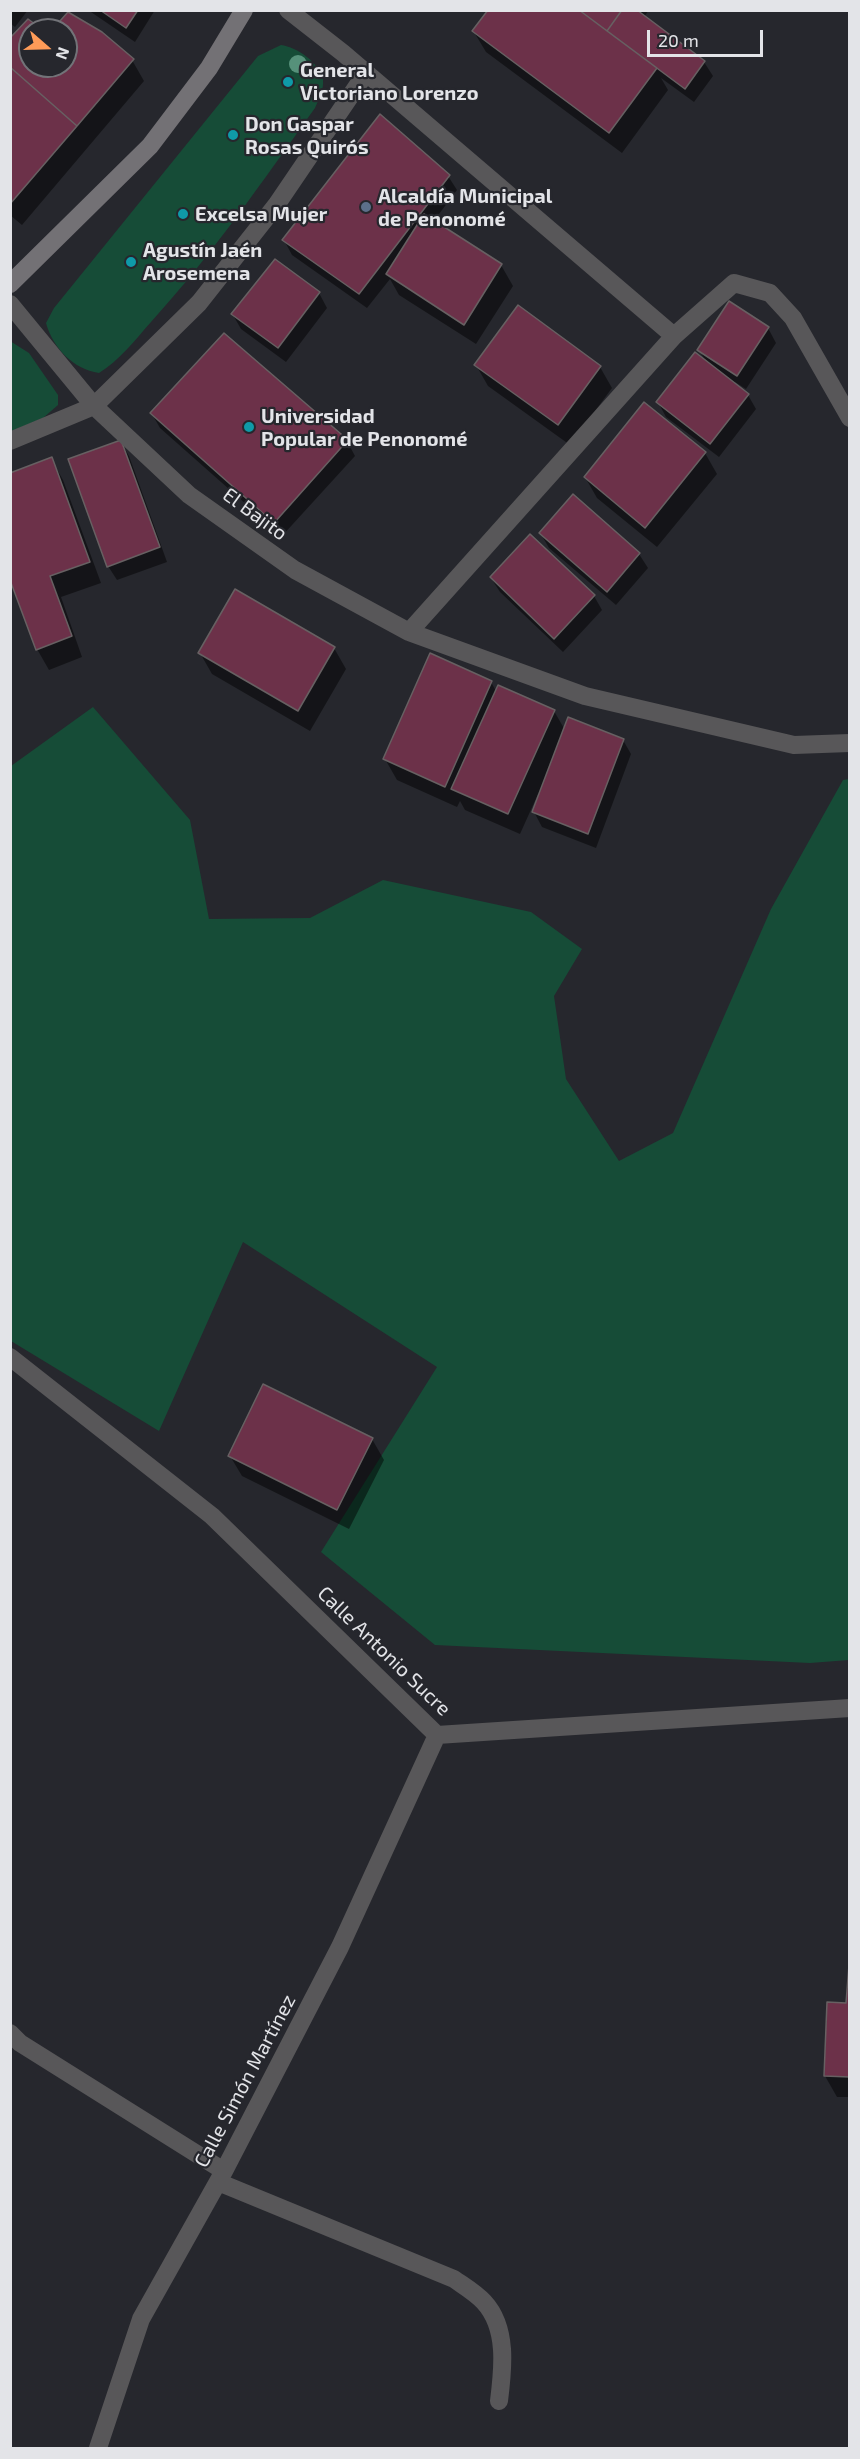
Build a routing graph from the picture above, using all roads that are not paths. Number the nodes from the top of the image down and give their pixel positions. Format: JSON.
{"nodes":[{"id":1,"x":244,"y":10,"type":"edge"},
{"id":2,"x":288,"y":10,"type":"edge"},
{"id":3,"x":366,"y":73,"type":"junction"},
{"id":4,"x":10,"y":284,"type":"edge"},
{"id":5,"x":10,"y":303,"type":"edge"},
{"id":6,"x":674,"y":336,"type":"junction"},
{"id":7,"x":94,"y":406,"type":"junction"},
{"id":8,"x":849,"y":418,"type":"edge"},
{"id":9,"x":10,"y":441,"type":"edge"},
{"id":10,"x":409,"y":632,"type":"junction"},
{"id":11,"x":849,"y":743,"type":"edge"},
{"id":12,"x":10,"y":1357,"type":"edge"},
{"id":13,"x":849,"y":1708,"type":"edge"},
{"id":14,"x":437,"y":1735,"type":"junction"},
{"id":15,"x":10,"y":2033,"type":"edge"},
{"id":16,"x":221,"y":2176,"type":"junction"},
{"id":17,"x":499,"y":2401,"type":"dead end"},
{"id":18,"x":98,"y":2448,"type":"edge"}],
"edges":[{"from":1,"to":4,"type":"main road"},
{"from":2,"to":3,"type":"street"},
{"from":3,"to":6,"type":"street"},
{"from":3,"to":7,"type":"street"},
{"from":5,"to":7,"type":"street","name":"El Bajito"},
{"from":6,"to":8,"type":"street"},
{"from":6,"to":10,"type":"street"},
{"from":7,"to":9,"type":"street"},
{"from":7,"to":10,"type":"street","name":"El Bajito"},
{"from":10,"to":11,"type":"street","name":"El Bajito"},
{"from":12,"to":14,"type":"street","name":"Calle Antonio Sucre"},
{"from":13,"to":14,"type":"street","name":"Calle Antonio Sucre"},
{"from":14,"to":16,"type":"street","name":"Calle Simón Martínez"},
{"from":15,"to":16,"type":"street"},
{"from":16,"to":17,"type":"street"},
{"from":16,"to":18,"type":"street","name":"Calle Simón Martínez"}]}
